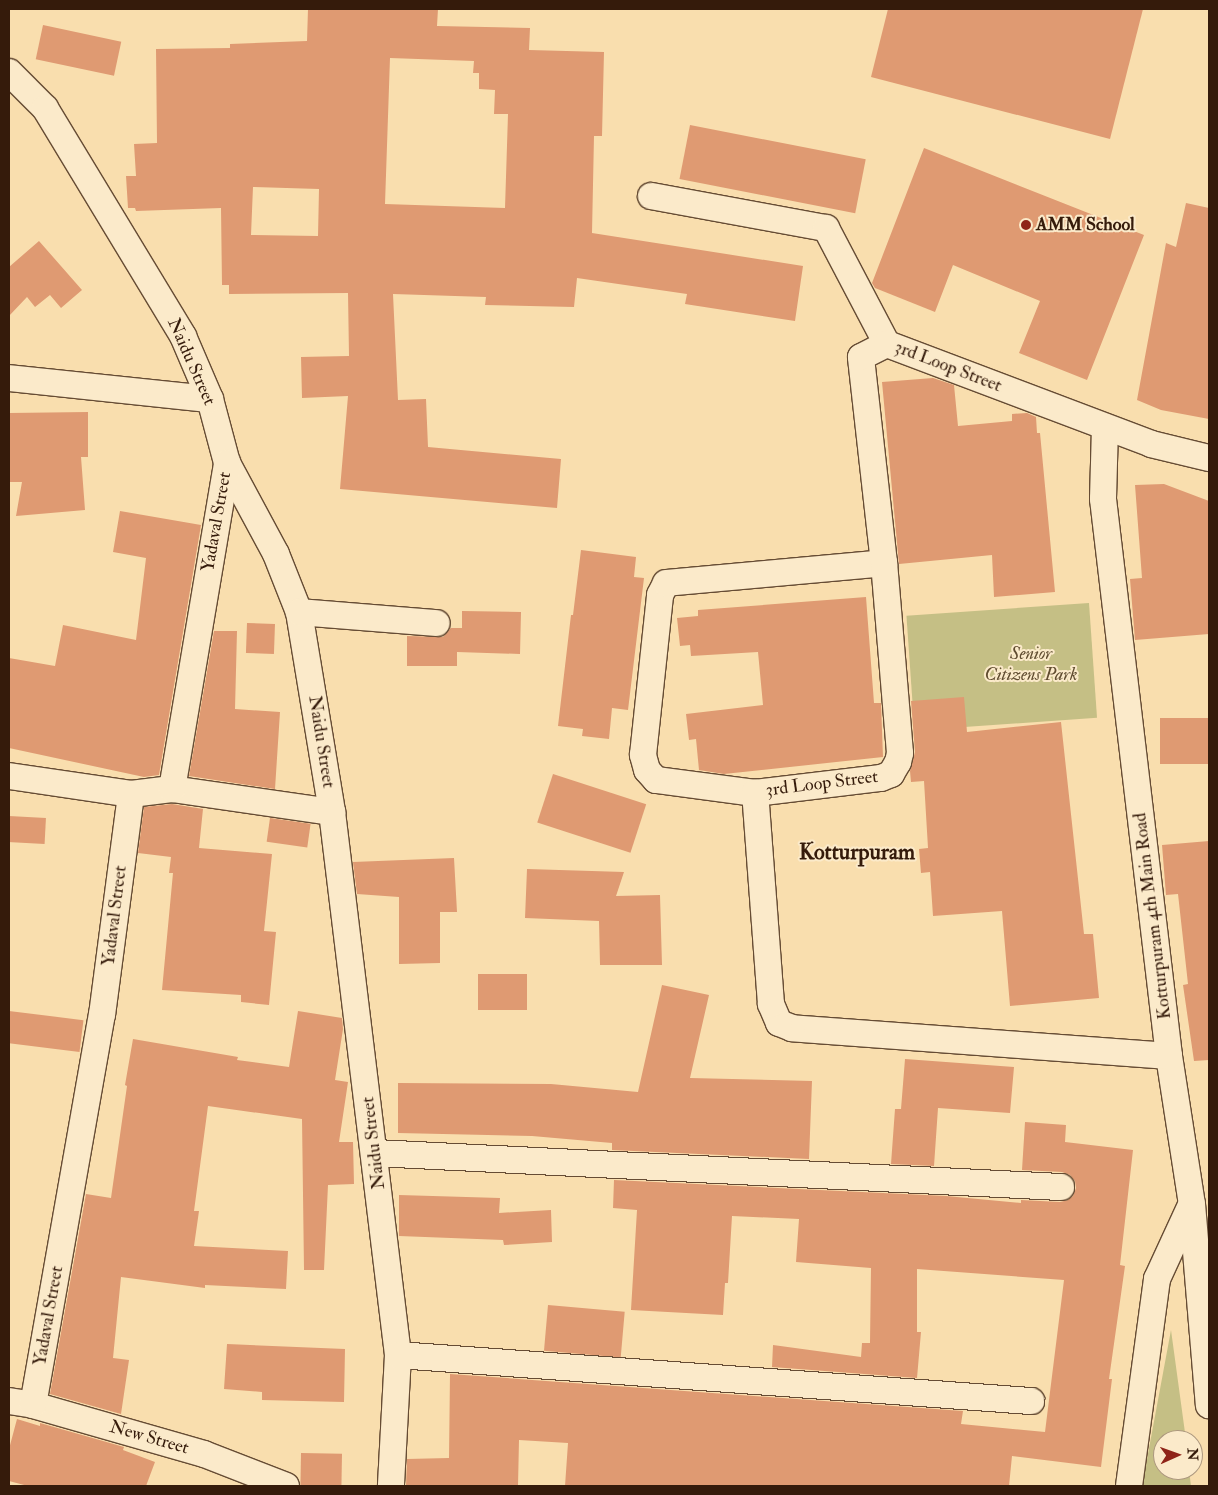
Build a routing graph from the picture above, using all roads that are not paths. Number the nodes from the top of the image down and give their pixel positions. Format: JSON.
{"nodes":[{"id":1,"x":9,"y":72,"type":"edge"},
{"id":2,"x":651,"y":196,"type":"dead end"},
{"id":3,"x":887,"y":344,"type":"junction"},
{"id":4,"x":9,"y":378,"type":"edge"},
{"id":5,"x":210,"y":398,"type":"junction"},
{"id":6,"x":1105,"y":426,"type":"junction"},
{"id":7,"x":1209,"y":458,"type":"edge"},
{"id":8,"x":227,"y":463,"type":"junction"},
{"id":9,"x":884,"y":564,"type":"junction"},
{"id":10,"x":299,"y":612,"type":"junction"},
{"id":11,"x":437,"y":623,"type":"dead end"},
{"id":12,"x":9,"y":776,"type":"edge"},
{"id":13,"x":172,"y":789,"type":"junction"},
{"id":14,"x":755,"y":793,"type":"junction"},
{"id":15,"x":131,"y":794,"type":"junction"},
{"id":16,"x":332,"y":812,"type":"junction"},
{"id":17,"x":1169,"y":1056,"type":"junction"},
{"id":18,"x":375,"y":1153,"type":"junction"},
{"id":19,"x":1061,"y":1187,"type":"dead end"},
{"id":20,"x":1192,"y":1204,"type":"junction"},
{"id":21,"x":398,"y":1355,"type":"junction"},
{"id":22,"x":1032,"y":1401,"type":"dead end"},
{"id":23,"x":21,"y":1403,"type":"edge"},
{"id":24,"x":1209,"y":1405,"type":"edge"},
{"id":25,"x":286,"y":1486,"type":"edge"},
{"id":26,"x":391,"y":1486,"type":"edge"},
{"id":27,"x":1129,"y":1486,"type":"edge"}],
"edges":[{"from":1,"to":5,"type":"street","name":"Naidu Street"},
{"from":2,"to":3,"type":"street"},
{"from":3,"to":6,"type":"street","name":"3rd Loop Street"},
{"from":3,"to":9,"type":"street","name":"3rd Loop Street"},
{"from":4,"to":5,"type":"street"},
{"from":5,"to":8,"type":"street","name":"Naidu Street"},
{"from":6,"to":7,"type":"street","name":"3rd Loop Street"},
{"from":6,"to":17,"type":"street","name":"Kotturpuram 4th Main Road"},
{"from":8,"to":10,"type":"street","name":"Naidu Street"},
{"from":8,"to":13,"type":"street","name":"Yadaval Street"},
{"from":9,"to":14,"type":"street","name":"3rd Loop Street"},
{"from":9,"to":14,"type":"street"},
{"from":10,"to":11,"type":"street"},
{"from":10,"to":16,"type":"street","name":"Naidu Street"},
{"from":12,"to":15,"type":"street"},
{"from":13,"to":15,"type":"street"},
{"from":13,"to":16,"type":"street"},
{"from":14,"to":17,"type":"street","name":"3rd Loop Street"},
{"from":15,"to":23,"type":"street","name":"Yadaval Street"},
{"from":16,"to":18,"type":"street","name":"Naidu Street"},
{"from":17,"to":20,"type":"street","name":"Kotturpuram 4th Main Road"},
{"from":18,"to":19,"type":"street"},
{"from":18,"to":21,"type":"street","name":"Naidu Street"},
{"from":20,"to":24,"type":"street","name":"Kotturpuram 4th Main Road"},
{"from":20,"to":27,"type":"street"},
{"from":21,"to":22,"type":"street"},
{"from":21,"to":26,"type":"street","name":"Naidu Street"},
{"from":23,"to":25,"type":"street","name":"New Street"}]}
